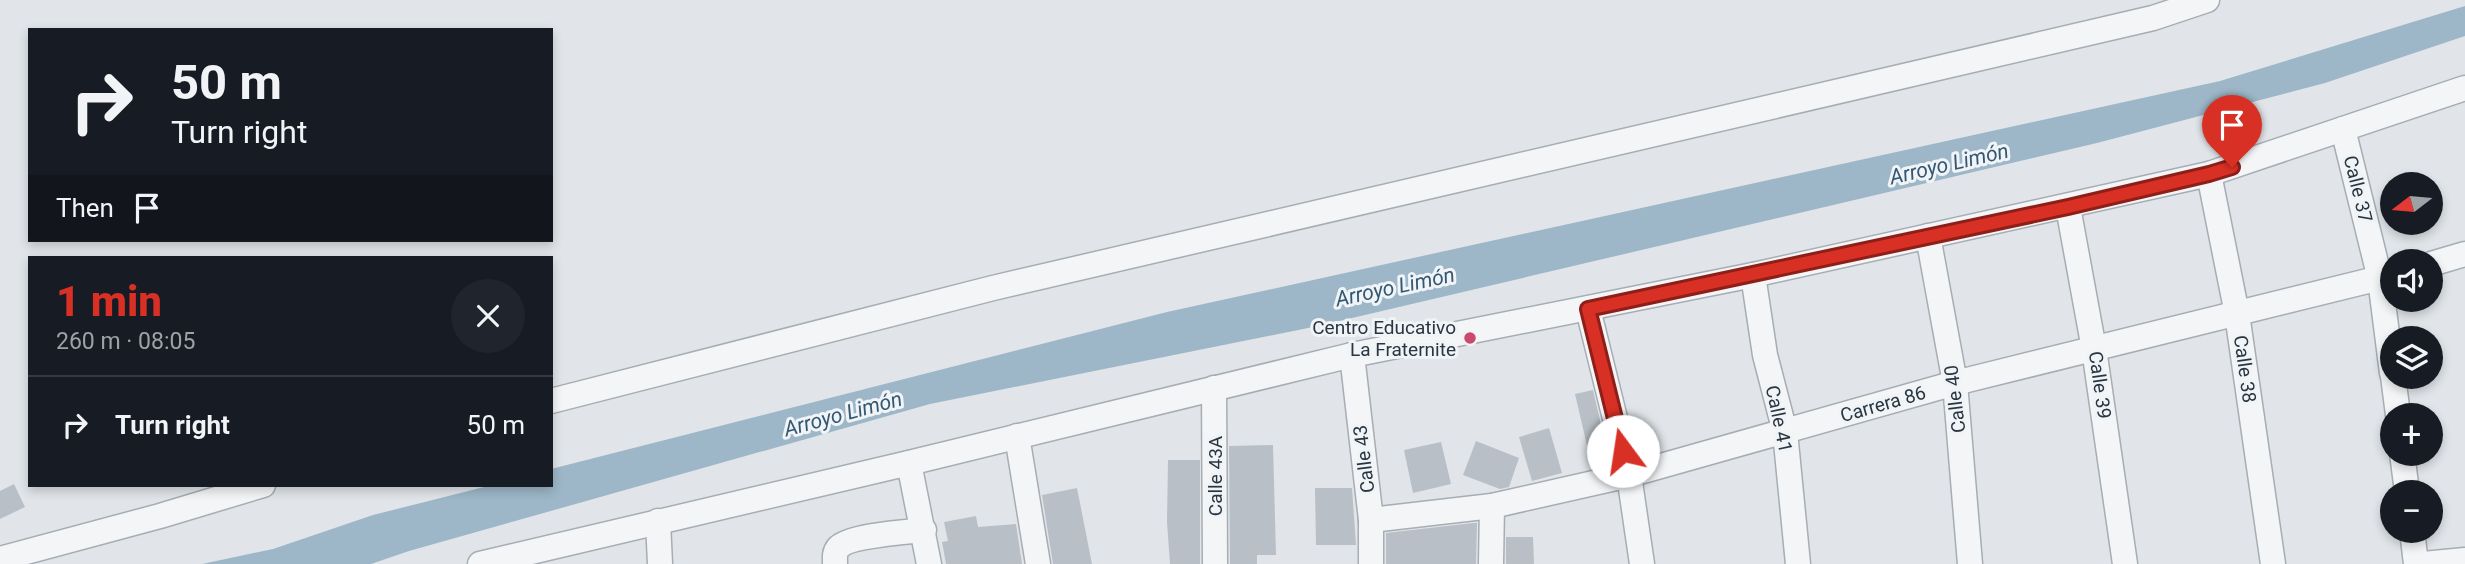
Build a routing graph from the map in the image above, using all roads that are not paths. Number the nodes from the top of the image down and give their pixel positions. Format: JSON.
{"nodes":[{"id":1,"x":2207,"y":0,"type":"edge"},
{"id":2,"x":2465,"y":88,"type":"edge"},
{"id":3,"x":2343,"y":129,"type":"junction"},
{"id":4,"x":2209,"y":174,"type":"junction"},
{"id":5,"x":2068,"y":207,"type":"junction"},
{"id":6,"x":1928,"y":236,"type":"junction"},
{"id":7,"x":2465,"y":254,"type":"edge"},
{"id":8,"x":2380,"y":256,"type":"edge"},
{"id":9,"x":2443,"y":260,"type":"edge"},
{"id":10,"x":1753,"y":275,"type":"junction"},
{"id":11,"x":2380,"y":278,"type":"edge"},
{"id":12,"x":1588,"y":309,"type":"junction"},
{"id":13,"x":2236,"y":314,"type":"junction"},
{"id":14,"x":2095,"y":349,"type":"junction"},
{"id":15,"x":1352,"y":355,"type":"junction"},
{"id":16,"x":1955,"y":383,"type":"junction"},
{"id":17,"x":1214,"y":388,"type":"junction"},
{"id":18,"x":553,"y":400,"type":"edge"},
{"id":19,"x":1785,"y":432,"type":"junction"},
{"id":20,"x":1017,"y":436,"type":"junction"},
{"id":21,"x":909,"y":463,"type":"junction"},
{"id":22,"x":1629,"y":475,"type":"junction"},
{"id":23,"x":256,"y":487,"type":"edge"},
{"id":24,"x":1492,"y":506,"type":"junction"},
{"id":25,"x":1371,"y":520,"type":"junction"},
{"id":26,"x":658,"y":521,"type":"junction"},
{"id":27,"x":923,"y":530,"type":"junction"},
{"id":28,"x":2414,"y":543,"type":"edge"},
{"id":29,"x":0,"y":559,"type":"edge"},
{"id":30,"x":835,"y":559,"type":"edge"},
{"id":31,"x":2465,"y":560,"type":"edge"},
{"id":32,"x":480,"y":564,"type":"edge"},
{"id":33,"x":660,"y":564,"type":"edge"},
{"id":34,"x":929,"y":564,"type":"edge"},
{"id":35,"x":1038,"y":564,"type":"edge"},
{"id":36,"x":1214,"y":564,"type":"edge"},
{"id":37,"x":1371,"y":564,"type":"edge"},
{"id":38,"x":1492,"y":564,"type":"edge"},
{"id":39,"x":1642,"y":564,"type":"edge"},
{"id":40,"x":1798,"y":564,"type":"edge"},
{"id":41,"x":1970,"y":564,"type":"edge"},
{"id":42,"x":2125,"y":564,"type":"edge"},
{"id":43,"x":2273,"y":564,"type":"edge"},
{"id":44,"x":2416,"y":564,"type":"edge"},
{"id":45,"x":2423,"y":564,"type":"edge"}],
"edges":[{"from":1,"to":18,"type":"street"},
{"from":2,"to":3,"type":"street"},
{"from":3,"to":4,"type":"street"},
{"from":3,"to":8,"type":"street","name":"Calle 37"},
{"from":4,"to":5,"type":"street"},
{"from":4,"to":13,"type":"street","name":"Calle 38"},
{"from":5,"to":6,"type":"street"},
{"from":5,"to":14,"type":"street","name":"Calle 39"},
{"from":6,"to":10,"type":"street"},
{"from":6,"to":16,"type":"street","name":"Calle 40"},
{"from":7,"to":9,"type":"street"},
{"from":10,"to":12,"type":"street"},
{"from":10,"to":19,"type":"street","name":"Calle 41"},
{"from":11,"to":13,"type":"street","name":"Carrera 86"},
{"from":12,"to":15,"type":"street"},
{"from":12,"to":22,"type":"street"},
{"from":13,"to":14,"type":"street","name":"Carrera 86"},
{"from":13,"to":43,"type":"street","name":"Calle 38"},
{"from":14,"to":16,"type":"street","name":"Carrera 86"},
{"from":14,"to":42,"type":"street","name":"Calle 39"},
{"from":15,"to":17,"type":"street"},
{"from":15,"to":25,"type":"street","name":"Calle 43"},
{"from":16,"to":19,"type":"street","name":"Carrera 86"},
{"from":16,"to":41,"type":"street","name":"Calle 40"},
{"from":17,"to":20,"type":"street"},
{"from":17,"to":36,"type":"street","name":"Calle 43A"},
{"from":19,"to":22,"type":"street","name":"Carrera 86"},
{"from":19,"to":40,"type":"street","name":"Calle 41"},
{"from":20,"to":21,"type":"street"},
{"from":20,"to":35,"type":"street"},
{"from":21,"to":26,"type":"street"},
{"from":21,"to":27,"type":"street"},
{"from":22,"to":24,"type":"street","name":"Carrera 86"},
{"from":22,"to":39,"type":"street"},
{"from":23,"to":29,"type":"street"},
{"from":24,"to":25,"type":"street","name":"Carrera 86"},
{"from":24,"to":38,"type":"street"},
{"from":25,"to":37,"type":"street","name":"Calle 43"},
{"from":26,"to":32,"type":"street"},
{"from":26,"to":33,"type":"street"},
{"from":27,"to":30,"type":"street"},
{"from":27,"to":34,"type":"street"},
{"from":28,"to":44,"type":"street"},
{"from":31,"to":45,"type":"street"}]}
